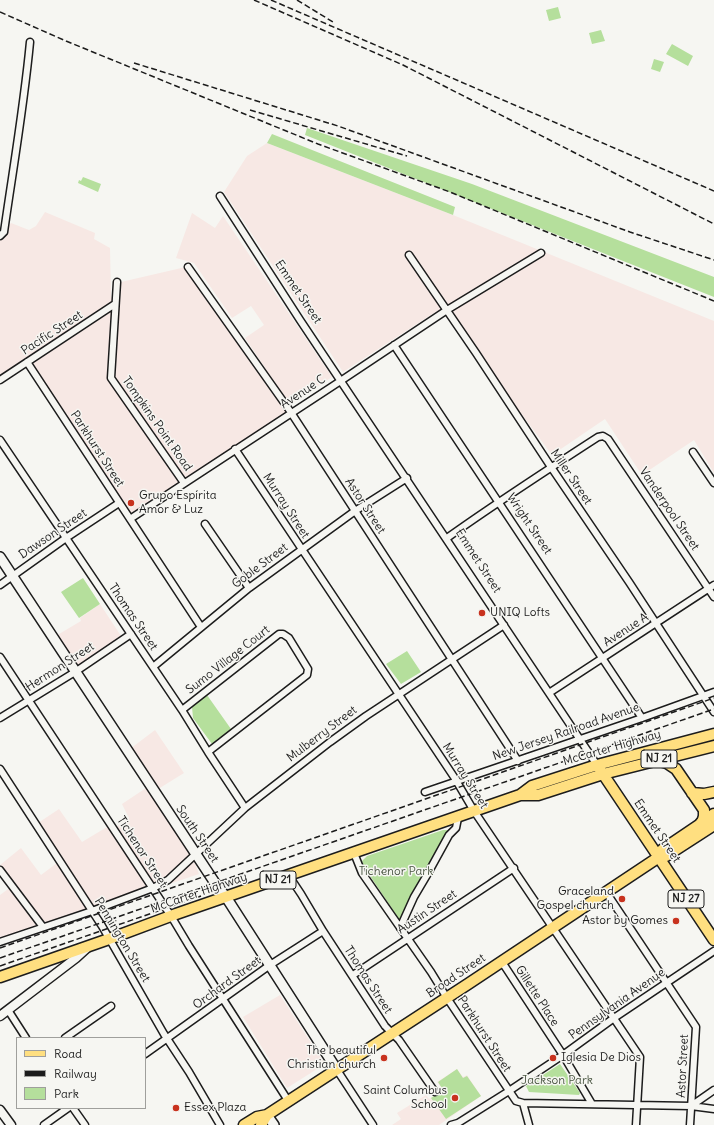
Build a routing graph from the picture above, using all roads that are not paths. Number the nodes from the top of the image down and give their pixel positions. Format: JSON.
{"nodes":[{"id":1,"x":30,"y":42,"type":"dead end"},
{"id":2,"x":220,"y":196,"type":"dead end"},
{"id":3,"x":0,"y":236,"type":"edge"},
{"id":4,"x":541,"y":254,"type":"dead end"},
{"id":5,"x":409,"y":255,"type":"dead end"},
{"id":6,"x":188,"y":267,"type":"dead end"},
{"id":7,"x":116,"y":282,"type":"dead end"},
{"id":8,"x":115,"y":304,"type":"junction"},
{"id":9,"x":447,"y":310,"type":"junction"},
{"id":10,"x":394,"y":345,"type":"junction"},
{"id":11,"x":27,"y":362,"type":"junction"},
{"id":12,"x":0,"y":380,"type":"edge"},
{"id":13,"x":342,"y":380,"type":"junction"},
{"id":14,"x":291,"y":413,"type":"junction"},
{"id":15,"x":0,"y":440,"type":"edge"},
{"id":16,"x":235,"y":449,"type":"junction"},
{"id":17,"x":693,"y":452,"type":"dead end"},
{"id":18,"x":551,"y":467,"type":"junction"},
{"id":19,"x":406,"y":478,"type":"junction"},
{"id":20,"x":714,"y":482,"type":"edge"},
{"id":21,"x":184,"y":483,"type":"junction"},
{"id":22,"x":498,"y":502,"type":"junction"},
{"id":23,"x":120,"y":503,"type":"junction"},
{"id":24,"x":355,"y":511,"type":"junction"},
{"id":25,"x":130,"y":519,"type":"junction"},
{"id":26,"x":205,"y":524,"type":"dead end"},
{"id":27,"x":66,"y":538,"type":"junction"},
{"id":28,"x":447,"y":538,"type":"junction"},
{"id":29,"x":301,"y":549,"type":"junction"},
{"id":30,"x":0,"y":557,"type":"edge"},
{"id":31,"x":13,"y":576,"type":"junction"},
{"id":32,"x":0,"y":585,"type":"edge"},
{"id":33,"x":714,"y":585,"type":"edge"},
{"id":34,"x":249,"y":588,"type":"junction"},
{"id":35,"x":708,"y":589,"type":"junction"},
{"id":36,"x":714,"y":597,"type":"edge"},
{"id":37,"x":655,"y":624,"type":"junction"},
{"id":38,"x":504,"y":625,"type":"junction"},
{"id":39,"x":201,"y":627,"type":"junction"},
{"id":40,"x":131,"y":634,"type":"junction"},
{"id":41,"x":0,"y":657,"type":"edge"},
{"id":42,"x":602,"y":658,"type":"junction"},
{"id":43,"x":451,"y":660,"type":"junction"},
{"id":44,"x":153,"y":667,"type":"junction"},
{"id":45,"x":75,"y":672,"type":"junction"},
{"id":46,"x":714,"y":692,"type":"edge"},
{"id":47,"x":549,"y":693,"type":"junction"},
{"id":48,"x":399,"y":694,"type":"junction"},
{"id":49,"x":703,"y":695,"type":"junction"},
{"id":50,"x":28,"y":700,"type":"junction"},
{"id":51,"x":182,"y":710,"type":"junction"},
{"id":52,"x":714,"y":712,"type":"edge"},
{"id":53,"x":0,"y":718,"type":"edge"},
{"id":54,"x":642,"y":718,"type":"junction"},
{"id":55,"x":714,"y":734,"type":"edge"},
{"id":56,"x":580,"y":740,"type":"junction"},
{"id":57,"x":714,"y":746,"type":"edge"},
{"id":58,"x":208,"y":752,"type":"junction"},
{"id":59,"x":657,"y":760,"type":"junction"},
{"id":60,"x":518,"y":761,"type":"junction"},
{"id":61,"x":597,"y":765,"type":"junction"},
{"id":62,"x":0,"y":769,"type":"edge"},
{"id":63,"x":603,"y":774,"type":"junction"},
{"id":64,"x":457,"y":781,"type":"junction"},
{"id":65,"x":425,"y":792,"type":"dead end"},
{"id":66,"x":714,"y":792,"type":"edge"},
{"id":67,"x":692,"y":793,"type":"junction"},
{"id":68,"x":520,"y":795,"type":"junction"},
{"id":69,"x":246,"y":808,"type":"junction"},
{"id":70,"x":474,"y":811,"type":"junction"},
{"id":71,"x":458,"y":818,"type":"junction"},
{"id":72,"x":712,"y":823,"type":"edge"},
{"id":73,"x":354,"y":853,"type":"junction"},
{"id":74,"x":196,"y":854,"type":"junction"},
{"id":75,"x":659,"y":857,"type":"junction"},
{"id":76,"x":514,"y":868,"type":"junction"},
{"id":77,"x":0,"y":870,"type":"edge"},
{"id":78,"x":289,"y":876,"type":"junction"},
{"id":79,"x":153,"y":888,"type":"junction"},
{"id":80,"x":606,"y":892,"type":"junction"},
{"id":81,"x":226,"y":897,"type":"junction"},
{"id":82,"x":92,"y":911,"type":"junction"},
{"id":83,"x":171,"y":916,"type":"junction"},
{"id":84,"x":43,"y":927,"type":"junction"},
{"id":85,"x":553,"y":927,"type":"junction"},
{"id":86,"x":400,"y":928,"type":"junction"},
{"id":87,"x":323,"y":931,"type":"junction"},
{"id":88,"x":109,"y":939,"type":"junction"},
{"id":89,"x":407,"y":939,"type":"junction"},
{"id":90,"x":714,"y":940,"type":"edge"},
{"id":91,"x":0,"y":942,"type":"edge"},
{"id":92,"x":89,"y":946,"type":"junction"},
{"id":93,"x":714,"y":951,"type":"edge"},
{"id":94,"x":502,"y":962,"type":"junction"},
{"id":95,"x":270,"y":965,"type":"junction"},
{"id":96,"x":353,"y":975,"type":"junction"},
{"id":97,"x":0,"y":977,"type":"edge"},
{"id":98,"x":666,"y":983,"type":"junction"},
{"id":99,"x":447,"y":998,"type":"junction"},
{"id":100,"x":223,"y":999,"type":"junction"},
{"id":101,"x":111,"y":1006,"type":"dead end"},
{"id":102,"x":8,"y":1010,"type":"junction"},
{"id":103,"x":0,"y":1016,"type":"edge"},
{"id":104,"x":614,"y":1018,"type":"junction"},
{"id":105,"x":393,"y":1034,"type":"junction"},
{"id":106,"x":25,"y":1037,"type":"edge"},
{"id":107,"x":66,"y":1037,"type":"edge"},
{"id":108,"x":167,"y":1039,"type":"junction"},
{"id":109,"x":146,"y":1053,"type":"edge"},
{"id":110,"x":563,"y":1055,"type":"junction"},
{"id":111,"x":337,"y":1070,"type":"junction"},
{"id":112,"x":714,"y":1090,"type":"edge"},
{"id":113,"x":509,"y":1091,"type":"junction"},
{"id":114,"x":435,"y":1092,"type":"dead end"},
{"id":115,"x":289,"y":1102,"type":"junction"},
{"id":116,"x":523,"y":1103,"type":"junction"},
{"id":117,"x":592,"y":1104,"type":"junction"},
{"id":118,"x":637,"y":1104,"type":"junction"},
{"id":119,"x":691,"y":1106,"type":"junction"},
{"id":120,"x":67,"y":1109,"type":"edge"},
{"id":121,"x":74,"y":1109,"type":"edge"},
{"id":122,"x":0,"y":1110,"type":"edge"},
{"id":123,"x":714,"y":1110,"type":"edge"},
{"id":124,"x":267,"y":1116,"type":"junction"},
{"id":125,"x":456,"y":1124,"type":"edge"},
{"id":126,"x":11,"y":1125,"type":"edge"},
{"id":127,"x":44,"y":1125,"type":"edge"},
{"id":128,"x":85,"y":1125,"type":"edge"},
{"id":129,"x":220,"y":1125,"type":"edge"},
{"id":130,"x":244,"y":1125,"type":"edge"},
{"id":131,"x":261,"y":1125,"type":"edge"},
{"id":132,"x":274,"y":1125,"type":"edge"},
{"id":133,"x":374,"y":1125,"type":"edge"},
{"id":134,"x":529,"y":1125,"type":"edge"},
{"id":135,"x":636,"y":1125,"type":"edge"},
{"id":136,"x":690,"y":1125,"type":"edge"}],
"edges":[{"from":1,"to":3,"type":"street"},
{"from":2,"to":13,"type":"street","name":"Emmet Street"},
{"from":4,"to":9,"type":"street","name":"Avenue C"},
{"from":5,"to":9,"type":"street","name":"Miller Street"},
{"from":6,"to":14,"type":"street","name":"Astor Street"},
{"from":7,"to":8,"type":"street","name":"Tompkins Point Road"},
{"from":8,"to":11,"type":"street","name":"Pacific Street"},
{"from":8,"to":21,"type":"street","name":"Tompkins Point Road"},
{"from":9,"to":10,"type":"street","name":"Avenue C"},
{"from":9,"to":18,"type":"street","name":"Miller Street"},
{"from":10,"to":13,"type":"street","name":"Avenue C"},
{"from":10,"to":22,"type":"street","name":"Wright Street"},
{"from":11,"to":12,"type":"street","name":"Pacific Street"},
{"from":11,"to":23,"type":"street","name":"Parkhurst Street"},
{"from":13,"to":14,"type":"street","name":"Avenue C"},
{"from":13,"to":19,"type":"street","name":"Emmet Street"},
{"from":14,"to":16,"type":"street","name":"Avenue C"},
{"from":14,"to":24,"type":"street","name":"Astor Street"},
{"from":15,"to":27,"type":"street","name":"Thomas Street"},
{"from":16,"to":21,"type":"street","name":"Avenue C"},
{"from":16,"to":29,"type":"street","name":"Murray Street"},
{"from":17,"to":20,"type":"street"},
{"from":18,"to":22,"type":"street"},
{"from":18,"to":35,"type":"street","name":"Vanderpool Street"},
{"from":18,"to":37,"type":"street","name":"Miller Street"},
{"from":19,"to":24,"type":"street","name":"Goble Street"},
{"from":19,"to":28,"type":"street","name":"Emmet Street"},
{"from":21,"to":25,"type":"street","name":"Avenue C"},
{"from":22,"to":28,"type":"street"},
{"from":22,"to":42,"type":"street","name":"Wright Street"},
{"from":23,"to":25,"type":"street","name":"Parkhurst Street"},
{"from":23,"to":27,"type":"street","name":"Dawson Street"},
{"from":24,"to":29,"type":"street","name":"Goble Street"},
{"from":24,"to":43,"type":"street","name":"Astor Street"},
{"from":25,"to":39,"type":"street","name":"Parkhurst Street"},
{"from":26,"to":34,"type":"street"},
{"from":27,"to":31,"type":"street","name":"Dawson Street"},
{"from":27,"to":40,"type":"street","name":"Thomas Street"},
{"from":28,"to":38,"type":"street","name":"Emmet Street"},
{"from":29,"to":34,"type":"street","name":"Goble Street"},
{"from":29,"to":48,"type":"street","name":"Murray Street"},
{"from":30,"to":31,"type":"main road","name":"South Street"},
{"from":31,"to":32,"type":"street","name":"Dawson Street"},
{"from":31,"to":45,"type":"main road","name":"South Street"},
{"from":33,"to":35,"type":"street","name":"Avenue A"},
{"from":34,"to":39,"type":"street","name":"Goble Street"},
{"from":35,"to":36,"type":"street","name":"Vanderpool Street"},
{"from":35,"to":37,"type":"street","name":"Avenue A"},
{"from":37,"to":42,"type":"street","name":"Avenue A"},
{"from":37,"to":49,"type":"street","name":"Miller Street"},
{"from":38,"to":43,"type":"street","name":"Mulberry Street"},
{"from":38,"to":47,"type":"street","name":"Emmet Street"},
{"from":39,"to":44,"type":"street","name":"Goble Street"},
{"from":40,"to":44,"type":"street","name":"Thomas Street"},
{"from":40,"to":45,"type":"street","name":"Hermon Street"},
{"from":41,"to":50,"type":"street","name":"Tichenor Street"},
{"from":42,"to":47,"type":"street","name":"Avenue A"},
{"from":42,"to":54,"type":"street","name":"Wright Street"},
{"from":43,"to":48,"type":"street","name":"Mulberry Street"},
{"from":43,"to":60,"type":"street","name":"Astor Street"},
{"from":44,"to":51,"type":"street","name":"Thomas Street"},
{"from":45,"to":50,"type":"street","name":"Hermon Street"},
{"from":45,"to":74,"type":"main road","name":"South Street"},
{"from":46,"to":49,"type":"street","name":"New Jersey Railroad Avenue"},
{"from":47,"to":56,"type":"street","name":"Emmet Street"},
{"from":48,"to":64,"type":"street","name":"Murray Street"},
{"from":48,"to":69,"type":"street","name":"Mulberry Street"},
{"from":49,"to":52,"type":"street","name":"Miller Street"},
{"from":49,"to":54,"type":"street","name":"New Jersey Railroad Avenue"},
{"from":50,"to":53,"type":"street","name":"Hermon Street"},
{"from":50,"to":79,"type":"street","name":"Tichenor Street"},
{"from":51,"to":58,"type":"street","name":"Thomas Street"},
{"from":51,"to":58,"type":"street","name":"Sumo Village Court"},
{"from":54,"to":56,"type":"street","name":"New Jersey Railroad Avenue"},
{"from":55,"to":61,"type":"main road","name":"McCarter Highway","number":"NJ 21"},
{"from":56,"to":60,"type":"street","name":"New Jersey Railroad Avenue"},
{"from":56,"to":61,"type":"street","name":"Emmet Street"},
{"from":57,"to":59,"type":"main road","name":"McCarter Highway","number":"NJ 21"},
{"from":58,"to":69,"type":"street","name":"Thomas Street"},
{"from":59,"to":63,"type":"main road","name":"McCarter Highway","number":"NJ 21"},
{"from":59,"to":67,"type":"main road"},
{"from":60,"to":64,"type":"street","name":"New Jersey Railroad Avenue"},
{"from":61,"to":63,"type":"main road","name":"Emmet Street","number":"NJ 27"},
{"from":61,"to":68,"type":"main road","name":"McCarter Highway","number":"NJ 21"},
{"from":62,"to":82,"type":"street","name":"Pennington Street"},
{"from":63,"to":68,"type":"main road","name":"McCarter Highway","number":"NJ 21"},
{"from":63,"to":75,"type":"main road","name":"Emmet Street","number":"NJ 27"},
{"from":64,"to":65,"type":"street","name":"New Jersey Railroad Avenue"},
{"from":64,"to":70,"type":"street","name":"Murray Street"},
{"from":66,"to":67,"type":"main road"},
{"from":67,"to":72,"type":"main road"},
{"from":68,"to":70,"type":"main road","name":"McCarter Highway","number":"NJ 21"},
{"from":69,"to":74,"type":"street","name":"Mulberry Street"},
{"from":70,"to":71,"type":"main road","name":"McCarter Highway","number":"NJ 21"},
{"from":70,"to":76,"type":"street","name":"Murray Street"},
{"from":71,"to":73,"type":"main road","name":"McCarter Highway","number":"NJ 21"},
{"from":71,"to":86,"type":"street"},
{"from":72,"to":75,"type":"main road","name":"Broad Street"},
{"from":73,"to":78,"type":"main road","name":"McCarter Highway","number":"NJ 21"},
{"from":73,"to":86,"type":"street","name":"Parkhurst Street"},
{"from":74,"to":79,"type":"street","name":"Mulberry Street"},
{"from":74,"to":81,"type":"main road","name":"South Street"},
{"from":75,"to":80,"type":"main road","name":"Broad Street"},
{"from":75,"to":90,"type":"main road","name":"Emmet Street","number":"NJ 27"},
{"from":76,"to":85,"type":"street","name":"Murray Street"},
{"from":76,"to":89,"type":"street","name":"Austin Street"},
{"from":77,"to":84,"type":"street"},
{"from":78,"to":81,"type":"main road","name":"McCarter Highway","number":"NJ 21"},
{"from":78,"to":87,"type":"street","name":"Thomas Street"},
{"from":79,"to":82,"type":"street"},
{"from":79,"to":83,"type":"street","name":"Tichenor Street"},
{"from":80,"to":85,"type":"main road","name":"Broad Street"},
{"from":80,"to":98,"type":"street","name":"Astor Street"},
{"from":81,"to":83,"type":"main road","name":"McCarter Highway","number":"NJ 21"},
{"from":81,"to":95,"type":"main road","name":"South Street"},
{"from":82,"to":84,"type":"street"},
{"from":82,"to":88,"type":"street","name":"Pennington Street"},
{"from":83,"to":88,"type":"main road","name":"McCarter Highway","number":"NJ 21"},
{"from":83,"to":100,"type":"street","name":"Tichenor Street"},
{"from":84,"to":91,"type":"street"},
{"from":85,"to":94,"type":"main road","name":"Broad Street"},
{"from":85,"to":104,"type":"street","name":"Murray Street"},
{"from":86,"to":89,"type":"street","name":"Parkhurst Street"},
{"from":87,"to":95,"type":"street","name":"Orchard Street"},
{"from":87,"to":96,"type":"street","name":"Thomas Street"},
{"from":88,"to":92,"type":"main road","name":"McCarter Highway","number":"NJ 21"},
{"from":88,"to":108,"type":"street","name":"Pennington Street"},
{"from":89,"to":96,"type":"street","name":"Austin Street"},
{"from":89,"to":99,"type":"street","name":"Parkhurst Street"},
{"from":92,"to":97,"type":"main road","name":"McCarter Highway","number":"NJ 21"},
{"from":92,"to":102,"type":"street"},
{"from":93,"to":98,"type":"street","name":"Pennsylvania Avenue"},
{"from":94,"to":99,"type":"main road","name":"Broad Street"},
{"from":94,"to":110,"type":"street","name":"Gillette Place"},
{"from":95,"to":100,"type":"street","name":"Orchard Street"},
{"from":95,"to":111,"type":"main road","name":"South Street"},
{"from":96,"to":105,"type":"street","name":"Thomas Street"},
{"from":98,"to":104,"type":"street","name":"Pennsylvania Avenue"},
{"from":98,"to":119,"type":"street","name":"Astor Street"},
{"from":99,"to":105,"type":"main road","name":"Broad Street"},
{"from":99,"to":113,"type":"street","name":"Parkhurst Street"},
{"from":100,"to":108,"type":"street","name":"Orchard Street"},
{"from":100,"to":115,"type":"street","name":"Tichenor Street"},
{"from":101,"to":107,"type":"street"},
{"from":102,"to":103,"type":"street"},
{"from":102,"to":106,"type":"street"},
{"from":104,"to":110,"type":"street","name":"Pennsylvania Avenue"},
{"from":104,"to":118,"type":"street","name":"Murray Street"},
{"from":105,"to":111,"type":"main road","name":"Broad Street"},
{"from":105,"to":114,"type":"street","name":"Thomas Street"},
{"from":108,"to":109,"type":"street","name":"Orchard Street"},
{"from":108,"to":129,"type":"street","name":"Pennington Street"},
{"from":110,"to":113,"type":"street","name":"Pennsylvania Avenue"},
{"from":110,"to":117,"type":"street","name":"Gillette Place"},
{"from":111,"to":115,"type":"main road","name":"Broad Street"},
{"from":111,"to":133,"type":"street","name":"South Street"},
{"from":112,"to":119,"type":"street"},
{"from":113,"to":116,"type":"street","name":"Parkhurst Street"},
{"from":113,"to":125,"type":"street","name":"Pennsylvania Avenue"},
{"from":115,"to":124,"type":"main road","name":"Broad Street"},
{"from":116,"to":117,"type":"street"},
{"from":116,"to":134,"type":"street"},
{"from":117,"to":118,"type":"street"},
{"from":118,"to":119,"type":"street"},
{"from":118,"to":135,"type":"street","name":"Murray Street"},
{"from":119,"to":123,"type":"street"},
{"from":119,"to":136,"type":"street","name":"Astor Street"},
{"from":120,"to":127,"type":"street"},
{"from":121,"to":128,"type":"street"},
{"from":122,"to":126,"type":"street"},
{"from":124,"to":130,"type":"main road","name":"Broad Street"},
{"from":124,"to":131,"type":"main road","name":"Broad Street"},
{"from":124,"to":132,"type":"main road"}]}
